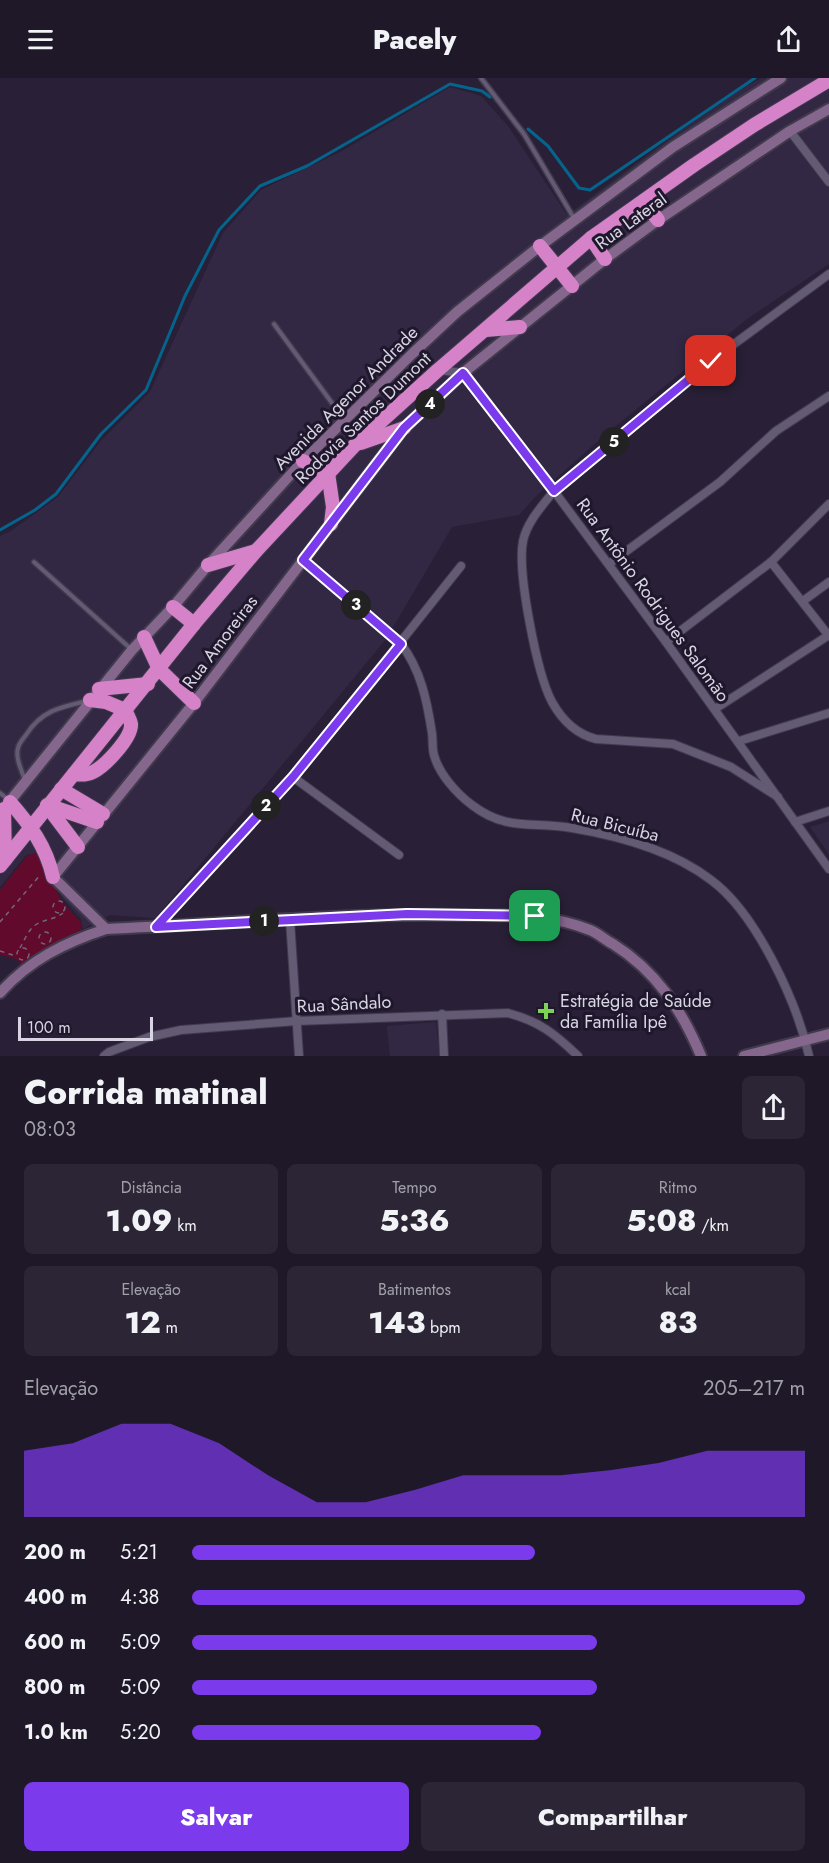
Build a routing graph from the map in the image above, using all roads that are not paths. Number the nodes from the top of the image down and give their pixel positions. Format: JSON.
{"nodes":[{"id":1,"x":481,"y":78,"type":"edge"},
{"id":2,"x":782,"y":78,"type":"edge"},
{"id":3,"x":829,"y":80,"type":"edge"},
{"id":4,"x":829,"y":109,"type":"edge"},
{"id":5,"x":790,"y":131,"type":"junction"},
{"id":6,"x":829,"y":182,"type":"edge"},
{"id":7,"x":644,"y":201,"type":"junction"},
{"id":8,"x":658,"y":220,"type":"junction"},
{"id":9,"x":575,"y":221,"type":"junction"},
{"id":10,"x":591,"y":238,"type":"junction"},
{"id":11,"x":540,"y":246,"type":"junction"},
{"id":12,"x":605,"y":259,"type":"junction"},
{"id":13,"x":557,"y":268,"type":"junction"},
{"id":14,"x":829,"y":274,"type":"edge"},
{"id":15,"x":572,"y":286,"type":"junction"},
{"id":16,"x":274,"y":324,"type":"dead end"},
{"id":17,"x":520,"y":327,"type":"junction"},
{"id":18,"x":486,"y":330,"type":"junction"},
{"id":19,"x":438,"y":370,"type":"junction"},
{"id":20,"x":463,"y":373,"type":"junction"},
{"id":21,"x":829,"y":396,"type":"edge"},
{"id":22,"x":344,"y":419,"type":"junction"},
{"id":23,"x":404,"y":428,"type":"junction"},
{"id":24,"x":354,"y":446,"type":"junction"},
{"id":25,"x":303,"y":461,"type":"junction"},
{"id":26,"x":328,"y":473,"type":"junction"},
{"id":27,"x":554,"y":491,"type":"junction"},
{"id":28,"x":829,"y":504,"type":"edge"},
{"id":29,"x":331,"y":524,"type":"junction"},
{"id":30,"x":255,"y":552,"type":"junction"},
{"id":31,"x":303,"y":560,"type":"junction"},
{"id":32,"x":34,"y":562,"type":"dead end"},
{"id":33,"x":771,"y":562,"type":"junction"},
{"id":34,"x":609,"y":564,"type":"junction"},
{"id":35,"x":208,"y":565,"type":"junction"},
{"id":36,"x":462,"y":566,"type":"dead end"},
{"id":37,"x":829,"y":582,"type":"edge"},
{"id":38,"x":803,"y":601,"type":"junction"},
{"id":39,"x":173,"y":607,"type":"junction"},
{"id":40,"x":194,"y":624,"type":"junction"},
{"id":41,"x":829,"y":635,"type":"edge"},
{"id":42,"x":144,"y":637,"type":"junction"},
{"id":43,"x":666,"y":642,"type":"junction"},
{"id":44,"x":401,"y":644,"type":"junction"},
{"id":45,"x":132,"y":650,"type":"junction"},
{"id":46,"x":159,"y":669,"type":"junction"},
{"id":47,"x":148,"y":684,"type":"junction"},
{"id":48,"x":94,"y":695,"type":"junction"},
{"id":49,"x":194,"y":703,"type":"junction"},
{"id":50,"x":715,"y":709,"type":"junction"},
{"id":51,"x":125,"y":710,"type":"junction"},
{"id":52,"x":829,"y":713,"type":"edge"},
{"id":53,"x":739,"y":741,"type":"junction"},
{"id":54,"x":293,"y":777,"type":"junction"},
{"id":55,"x":25,"y":780,"type":"junction"},
{"id":56,"x":61,"y":789,"type":"junction"},
{"id":57,"x":778,"y":797,"type":"junction"},
{"id":58,"x":3,"y":804,"type":"edge"},
{"id":59,"x":47,"y":805,"type":"junction"},
{"id":60,"x":829,"y":811,"type":"edge"},
{"id":61,"x":100,"y":818,"type":"junction"},
{"id":62,"x":795,"y":822,"type":"junction"},
{"id":63,"x":31,"y":827,"type":"junction"},
{"id":64,"x":78,"y":847,"type":"junction"},
{"id":65,"x":399,"y":855,"type":"dead end"},
{"id":66,"x":2,"y":863,"type":"edge"},
{"id":67,"x":829,"y":869,"type":"edge"},
{"id":68,"x":52,"y":871,"type":"junction"},
{"id":69,"x":290,"y":920,"type":"junction"},
{"id":70,"x":156,"y":927,"type":"junction"},
{"id":71,"x":106,"y":929,"type":"junction"},
{"id":72,"x":0,"y":993,"type":"edge"},
{"id":73,"x":442,"y":1014,"type":"junction"},
{"id":74,"x":297,"y":1021,"type":"junction"},
{"id":75,"x":829,"y":1034,"type":"edge"},
{"id":76,"x":806,"y":1041,"type":"junction"},
{"id":77,"x":104,"y":1056,"type":"edge"},
{"id":78,"x":299,"y":1056,"type":"edge"},
{"id":79,"x":444,"y":1056,"type":"edge"},
{"id":80,"x":578,"y":1056,"type":"edge"},
{"id":81,"x":701,"y":1056,"type":"edge"},
{"id":82,"x":744,"y":1056,"type":"edge"},
{"id":83,"x":809,"y":1056,"type":"edge"}],
"edges":[{"from":1,"to":9,"type":"lane"},
{"from":2,"to":9,"type":"street","name":"Avenida Agenor Andrade"},
{"from":3,"to":7,"type":"highway","name":"Rodovia Santos Dumont"},
{"from":4,"to":5,"type":"street","name":"Rua Lateral"},
{"from":5,"to":6,"type":"street"},
{"from":5,"to":8,"type":"street","name":"Rua Lateral"},
{"from":7,"to":8,"type":"highway"},
{"from":7,"to":10,"type":"highway","name":"Rodovia Santos Dumont"},
{"from":8,"to":12,"type":"street","name":"Rua Lateral"},
{"from":9,"to":11,"type":"street","name":"Avenida Agenor Andrade"},
{"from":10,"to":12,"type":"highway"},
{"from":10,"to":13,"type":"highway","name":"Rodovia Santos Dumont"},
{"from":11,"to":13,"type":"highway"},
{"from":11,"to":22,"type":"street","name":"Avenida Agenor Andrade"},
{"from":12,"to":15,"type":"street","name":"Rua Lateral"},
{"from":13,"to":15,"type":"highway"},
{"from":13,"to":18,"type":"highway","name":"Rodovia Santos Dumont"},
{"from":14,"to":27,"type":"street"},
{"from":15,"to":17,"type":"street","name":"Rua Lateral"},
{"from":16,"to":22,"type":"lane"},
{"from":17,"to":18,"type":"highway"},
{"from":17,"to":20,"type":"street","name":"Rua Lateral"},
{"from":18,"to":19,"type":"highway","name":"Rodovia Santos Dumont"},
{"from":19,"to":20,"type":"street"},
{"from":19,"to":24,"type":"highway","name":"Rodovia Santos Dumont"},
{"from":20,"to":23,"type":"street","name":"Rua Amoreiras"},
{"from":20,"to":27,"type":"street","name":"Rua Antônio Rodrigues Salomão"},
{"from":21,"to":34,"type":"street"},
{"from":22,"to":25,"type":"street","name":"Avenida Agenor Andrade"},
{"from":23,"to":24,"type":"highway"},
{"from":23,"to":29,"type":"street","name":"Rua Amoreiras"},
{"from":24,"to":26,"type":"highway","name":"Rodovia Santos Dumont"},
{"from":25,"to":26,"type":"highway"},
{"from":25,"to":35,"type":"street","name":"Avenida Agenor Andrade"},
{"from":26,"to":29,"type":"highway"},
{"from":26,"to":30,"type":"highway","name":"Rodovia Santos Dumont"},
{"from":27,"to":34,"type":"street","name":"Rua Antônio Rodrigues Salomão"},
{"from":27,"to":57,"type":"street"},
{"from":28,"to":33,"type":"street"},
{"from":29,"to":31,"type":"street","name":"Rua Amoreiras"},
{"from":30,"to":35,"type":"highway"},
{"from":30,"to":40,"type":"highway","name":"Rodovia Santos Dumont"},
{"from":31,"to":44,"type":"street","name":"Rua Bicuíba"},
{"from":31,"to":49,"type":"street","name":"Rua Amoreiras"},
{"from":32,"to":45,"type":"lane"},
{"from":33,"to":38,"type":"street"},
{"from":33,"to":43,"type":"street"},
{"from":34,"to":43,"type":"street","name":"Rua Antônio Rodrigues Salomão"},
{"from":35,"to":39,"type":"street","name":"Avenida Agenor Andrade"},
{"from":36,"to":44,"type":"street"},
{"from":37,"to":38,"type":"street"},
{"from":38,"to":41,"type":"street"},
{"from":39,"to":40,"type":"highway"},
{"from":39,"to":42,"type":"street","name":"Avenida Agenor Andrade"},
{"from":40,"to":46,"type":"highway","name":"Rodovia Santos Dumont"},
{"from":41,"to":50,"type":"street"},
{"from":42,"to":45,"type":"street","name":"Avenida Agenor Andrade"},
{"from":42,"to":46,"type":"highway"},
{"from":43,"to":50,"type":"street","name":"Rua Antônio Rodrigues Salomão"},
{"from":44,"to":54,"type":"street"},
{"from":44,"to":76,"type":"street","name":"Rua Bicuíba"},
{"from":45,"to":48,"type":"street","name":"Avenida Agenor Andrade"},
{"from":46,"to":47,"type":"highway","name":"Rodovia Santos Dumont"},
{"from":46,"to":49,"type":"highway"},
{"from":47,"to":48,"type":"highway"},
{"from":47,"to":51,"type":"highway","name":"Rodovia Santos Dumont"},
{"from":48,"to":51,"type":"highway"},
{"from":48,"to":55,"type":"street","name":"Avenida Agenor Andrade"},
{"from":48,"to":55,"type":"lane"},
{"from":49,"to":61,"type":"street","name":"Rua Amoreiras"},
{"from":50,"to":53,"type":"street","name":"Rua Antônio Rodrigues Salomão"},
{"from":51,"to":56,"type":"highway"},
{"from":52,"to":53,"type":"street"},
{"from":53,"to":57,"type":"street","name":"Rua Antônio Rodrigues Salomão"},
{"from":54,"to":65,"type":"street"},
{"from":54,"to":70,"type":"street"},
{"from":55,"to":58,"type":"street","name":"Avenida Agenor Andrade"},
{"from":56,"to":59,"type":"highway"},
{"from":56,"to":61,"type":"highway"},
{"from":57,"to":62,"type":"street","name":"Rua Antônio Rodrigues Salomão"},
{"from":58,"to":63,"type":"highway"},
{"from":58,"to":66,"type":"highway"},
{"from":59,"to":61,"type":"highway"},
{"from":59,"to":63,"type":"highway"},
{"from":59,"to":64,"type":"highway"},
{"from":60,"to":62,"type":"street"},
{"from":61,"to":64,"type":"street","name":"Rua Amoreiras"},
{"from":62,"to":67,"type":"street","name":"Rua Antônio Rodrigues Salomão"},
{"from":63,"to":66,"type":"highway"},
{"from":63,"to":68,"type":"highway"},
{"from":64,"to":68,"type":"street","name":"Rua Amoreiras"},
{"from":68,"to":71,"type":"street"},
{"from":69,"to":70,"type":"street"},
{"from":69,"to":74,"type":"street"},
{"from":69,"to":81,"type":"street"},
{"from":70,"to":71,"type":"street"},
{"from":71,"to":72,"type":"street"},
{"from":73,"to":74,"type":"street","name":"Rua Sândalo"},
{"from":73,"to":79,"type":"street"},
{"from":73,"to":80,"type":"street","name":"Rua Sândalo"},
{"from":74,"to":77,"type":"street","name":"Rua Sândalo"},
{"from":74,"to":78,"type":"street"},
{"from":75,"to":76,"type":"street"},
{"from":76,"to":82,"type":"street"},
{"from":76,"to":83,"type":"street","name":"Rua Bicuíba"}]}
